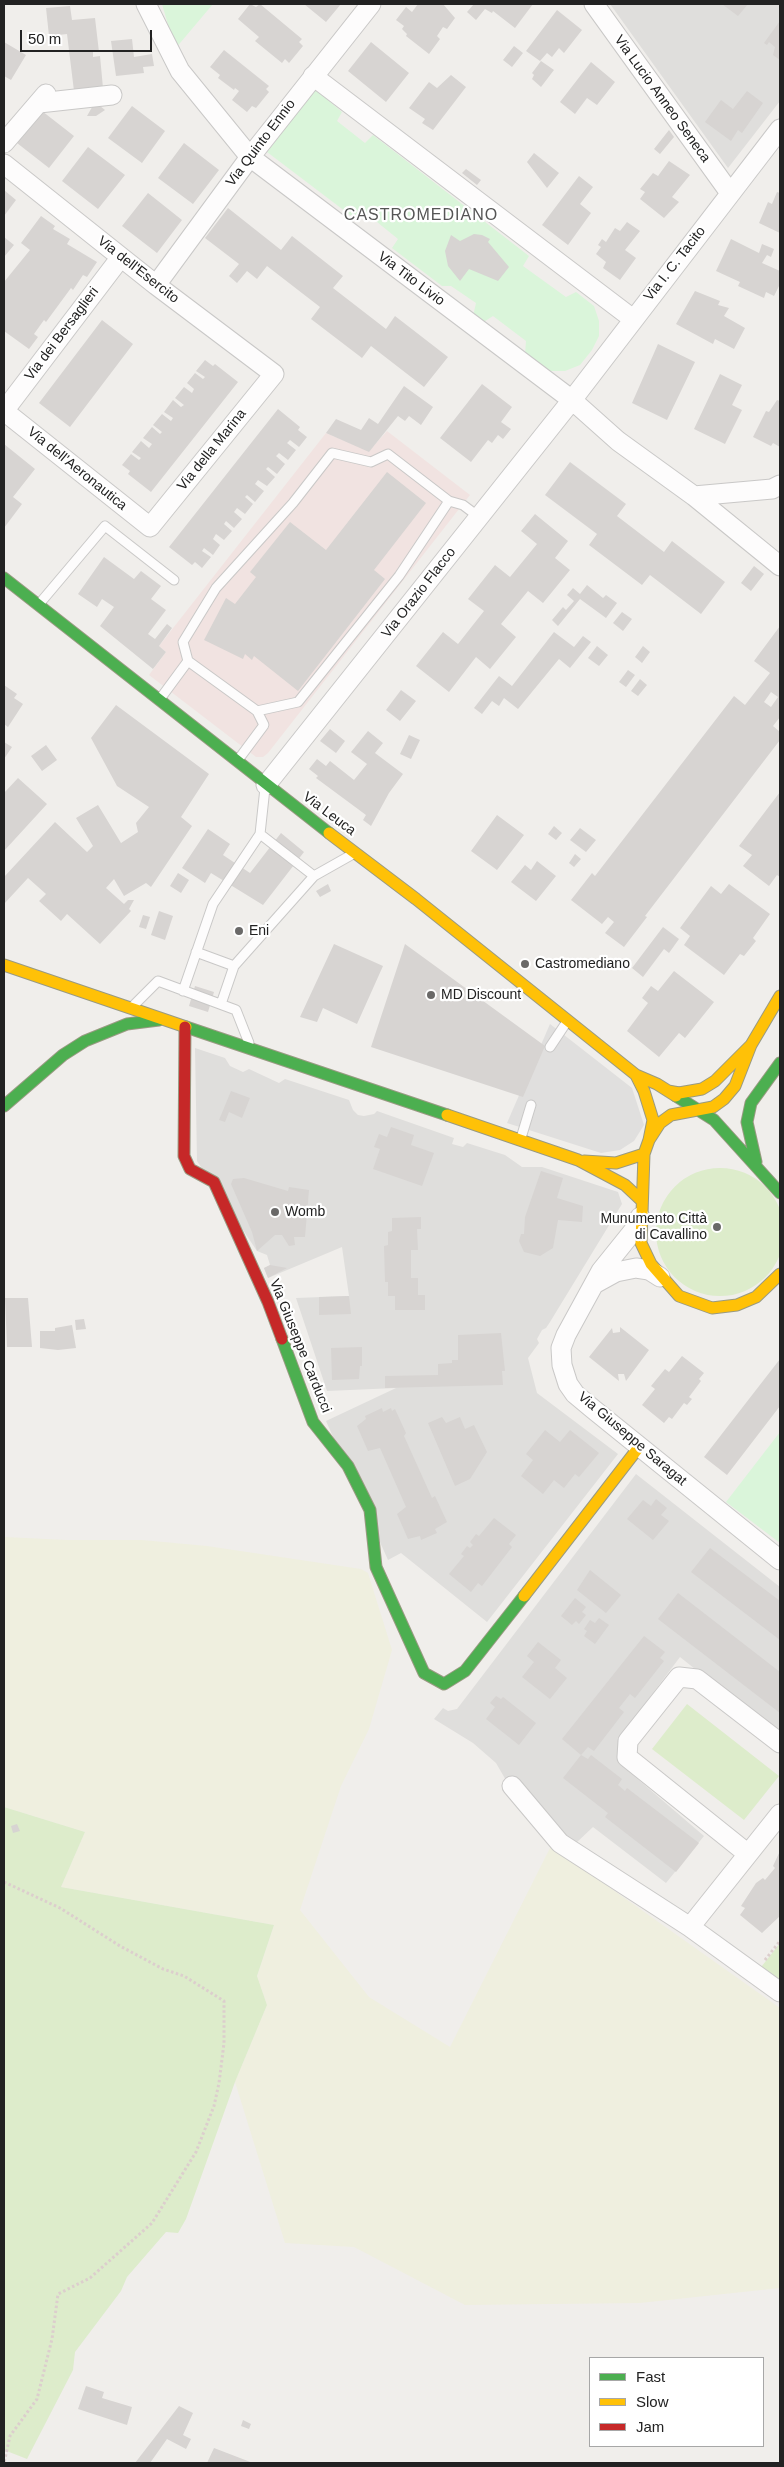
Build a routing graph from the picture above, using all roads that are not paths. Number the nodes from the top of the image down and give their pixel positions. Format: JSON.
{"nodes":[{"id":1,"x":370,"y":4,"type":"edge"},
{"id":2,"x":594,"y":4,"type":"edge"},
{"id":3,"x":147,"y":5,"type":"edge"},
{"id":4,"x":313,"y":76,"type":"junction"},
{"id":5,"x":112,"y":95,"type":"dead end"},
{"id":6,"x":780,"y":129,"type":"edge"},
{"id":7,"x":4,"y":143,"type":"edge"},
{"id":8,"x":250,"y":157,"type":"junction"},
{"id":9,"x":4,"y":164,"type":"edge"},
{"id":10,"x":730,"y":193,"type":"junction"},
{"id":11,"x":121,"y":257,"type":"junction"},
{"id":12,"x":156,"y":285,"type":"junction"},
{"id":13,"x":633,"y":319,"type":"junction"},
{"id":14,"x":274,"y":374,"type":"joint"},
{"id":15,"x":572,"y":400,"type":"junction"},
{"id":16,"x":4,"y":411,"type":"edge"},
{"id":17,"x":780,"y":485,"type":"edge"},
{"id":18,"x":694,"y":496,"type":"junction"},
{"id":19,"x":449,"y":501,"type":"junction"},
{"id":20,"x":479,"y":517,"type":"junction"},
{"id":21,"x":150,"y":527,"type":"joint"},
{"id":22,"x":780,"y":566,"type":"edge"},
{"id":23,"x":4,"y":578,"type":"edge"},
{"id":24,"x":174,"y":580,"type":"dead end"},
{"id":25,"x":38,"y":605,"type":"junction"},
{"id":26,"x":188,"y":661,"type":"junction"},
{"id":27,"x":158,"y":700,"type":"junction"},
{"id":28,"x":257,"y":711,"type":"junction"},
{"id":29,"x":236,"y":762,"type":"junction"},
{"id":30,"x":266,"y":786,"type":"junction"},
{"id":31,"x":260,"y":834,"type":"junction"},
{"id":32,"x":356,"y":853,"type":"junction"},
{"id":33,"x":314,"y":876,"type":"junction"},
{"id":34,"x":196,"y":952,"type":"junction"},
{"id":35,"x":4,"y":965,"type":"edge"},
{"id":36,"x":234,"y":966,"type":"junction"},
{"id":37,"x":183,"y":991,"type":"junction"},
{"id":38,"x":780,"y":996,"type":"edge"},
{"id":39,"x":221,"y":1004,"type":"junction"},
{"id":40,"x":131,"y":1008,"type":"junction"},
{"id":41,"x":163,"y":1020,"type":"junction"},
{"id":42,"x":568,"y":1020,"type":"junction"},
{"id":43,"x":185,"y":1027,"type":"junction"},
{"id":44,"x":751,"y":1045,"type":"junction"},
{"id":45,"x":550,"y":1047,"type":"dead end"},
{"id":46,"x":251,"y":1049,"type":"junction"},
{"id":47,"x":780,"y":1063,"type":"edge"},
{"id":48,"x":636,"y":1075,"type":"junction"},
{"id":49,"x":668,"y":1091,"type":"junction"},
{"id":50,"x":4,"y":1106,"type":"edge"},
{"id":51,"x":531,"y":1106,"type":"dead end"},
{"id":52,"x":699,"y":1110,"type":"junction"},
{"id":53,"x":649,"y":1140,"type":"junction"},
{"id":54,"x":520,"y":1141,"type":"junction"},
{"id":55,"x":644,"y":1154,"type":"junction"},
{"id":56,"x":578,"y":1160,"type":"junction"},
{"id":57,"x":758,"y":1168,"type":"junction"},
{"id":58,"x":780,"y":1193,"type":"edge"},
{"id":59,"x":640,"y":1208,"type":"junction"},
{"id":60,"x":780,"y":1274,"type":"edge"},
{"id":61,"x":663,"y":1278,"type":"junction"},
{"id":62,"x":593,"y":1286,"type":"junction"},
{"id":63,"x":639,"y":1446,"type":"junction"},
{"id":64,"x":780,"y":1560,"type":"edge"},
{"id":65,"x":780,"y":1743,"type":"edge"},
{"id":66,"x":512,"y":1786,"type":"dead end"},
{"id":67,"x":780,"y":1814,"type":"edge"},
{"id":68,"x":748,"y":1854,"type":"junction"},
{"id":69,"x":690,"y":1928,"type":"junction"},
{"id":70,"x":780,"y":1992,"type":"edge"}],
"edges":[{"from":1,"to":4,"type":"street","name":"Via Quinto Ennio"},
{"from":2,"to":10,"type":"street","name":"Via Lucio Anneo Seneca"},
{"from":3,"to":8,"type":"street","name":"Via Tito Livio"},
{"from":4,"to":8,"type":"street","name":"Via Quinto Ennio"},
{"from":4,"to":13,"type":"street"},
{"from":5,"to":7,"type":"street"},
{"from":6,"to":10,"type":"street","name":"Via I. C. Tacito"},
{"from":8,"to":12,"type":"street","name":"Via Quinto Ennio"},
{"from":8,"to":15,"type":"street","name":"Via Tito Livio"},
{"from":9,"to":11,"type":"street","name":"Via dell'Esercito"},
{"from":10,"to":13,"type":"street","name":"Via I. C. Tacito"},
{"from":11,"to":12,"type":"street","name":"Via dell'Esercito"},
{"from":11,"to":16,"type":"street","name":"Via dei Bersaglieri"},
{"from":12,"to":14,"type":"street","name":"Via dell'Esercito"},
{"from":13,"to":15,"type":"street","name":"Via I. C. Tacito"},
{"from":14,"to":21,"type":"street","name":"Via della Marina"},
{"from":15,"to":18,"type":"street","name":"Via Tito Livio"},
{"from":15,"to":20,"type":"street","name":"Via Orazio Flacco"},
{"from":16,"to":21,"type":"street","name":"Via dell'Aeronautica"},
{"from":17,"to":18,"type":"street"},
{"from":18,"to":22,"type":"street","name":"Via Tito Livio"},
{"from":19,"to":20,"type":"lane"},
{"from":19,"to":26,"type":"lane"},
{"from":19,"to":28,"type":"lane"},
{"from":20,"to":30,"type":"street","name":"Via Orazio Flacco"},
{"from":23,"to":25,"type":"street","name":"Via Leuca"},
{"from":24,"to":25,"type":"lane"},
{"from":25,"to":27,"type":"street","name":"Via Leuca"},
{"from":26,"to":27,"type":"lane"},
{"from":26,"to":28,"type":"lane"},
{"from":27,"to":29,"type":"street","name":"Via Leuca"},
{"from":28,"to":29,"type":"lane"},
{"from":29,"to":30,"type":"street","name":"Via Leuca"},
{"from":30,"to":31,"type":"lane"},
{"from":30,"to":32,"type":"street","name":"Via Leuca"},
{"from":31,"to":33,"type":"lane"},
{"from":31,"to":34,"type":"lane"},
{"from":32,"to":33,"type":"lane"},
{"from":32,"to":42,"type":"street","name":"Via Leuca"},
{"from":33,"to":36,"type":"lane"},
{"from":34,"to":36,"type":"lane"},
{"from":34,"to":37,"type":"lane"},
{"from":35,"to":40,"type":"street"},
{"from":36,"to":39,"type":"lane"},
{"from":37,"to":39,"type":"lane"},
{"from":37,"to":40,"type":"lane"},
{"from":38,"to":44,"type":"street"},
{"from":39,"to":46,"type":"lane"},
{"from":40,"to":41,"type":"street"},
{"from":41,"to":43,"type":"street"},
{"from":41,"to":50,"type":"street"},
{"from":42,"to":45,"type":"lane"},
{"from":42,"to":48,"type":"street","name":"Via Leuca"},
{"from":43,"to":46,"type":"street"},
{"from":43,"to":63,"type":"street","name":"Via Giuseppe Carducci"},
{"from":44,"to":49,"type":"street"},
{"from":44,"to":52,"type":"street"},
{"from":46,"to":54,"type":"street"},
{"from":47,"to":57,"type":"street"},
{"from":48,"to":49,"type":"street","name":"Via Leuca"},
{"from":48,"to":53,"type":"street","name":"Via Leuca"},
{"from":49,"to":52,"type":"street","name":"Via Leuca"},
{"from":51,"to":54,"type":"lane"},
{"from":52,"to":53,"type":"street"},
{"from":52,"to":57,"type":"street","name":"Via Leuca"},
{"from":53,"to":55,"type":"street"},
{"from":54,"to":56,"type":"street"},
{"from":55,"to":56,"type":"street"},
{"from":55,"to":59,"type":"street"},
{"from":56,"to":59,"type":"street"},
{"from":57,"to":58,"type":"street","name":"Via Leuca"},
{"from":59,"to":61,"type":"street"},
{"from":59,"to":62,"type":"street","name":"Via Giuseppe Saragat"},
{"from":60,"to":61,"type":"street"},
{"from":61,"to":62,"type":"street"},
{"from":62,"to":63,"type":"street","name":"Via Giuseppe Saragat"},
{"from":63,"to":64,"type":"street","name":"Via Giuseppe Saragat"},
{"from":65,"to":68,"type":"street"},
{"from":66,"to":69,"type":"street"},
{"from":67,"to":68,"type":"street"},
{"from":68,"to":69,"type":"street"},
{"from":69,"to":70,"type":"street"}]}
